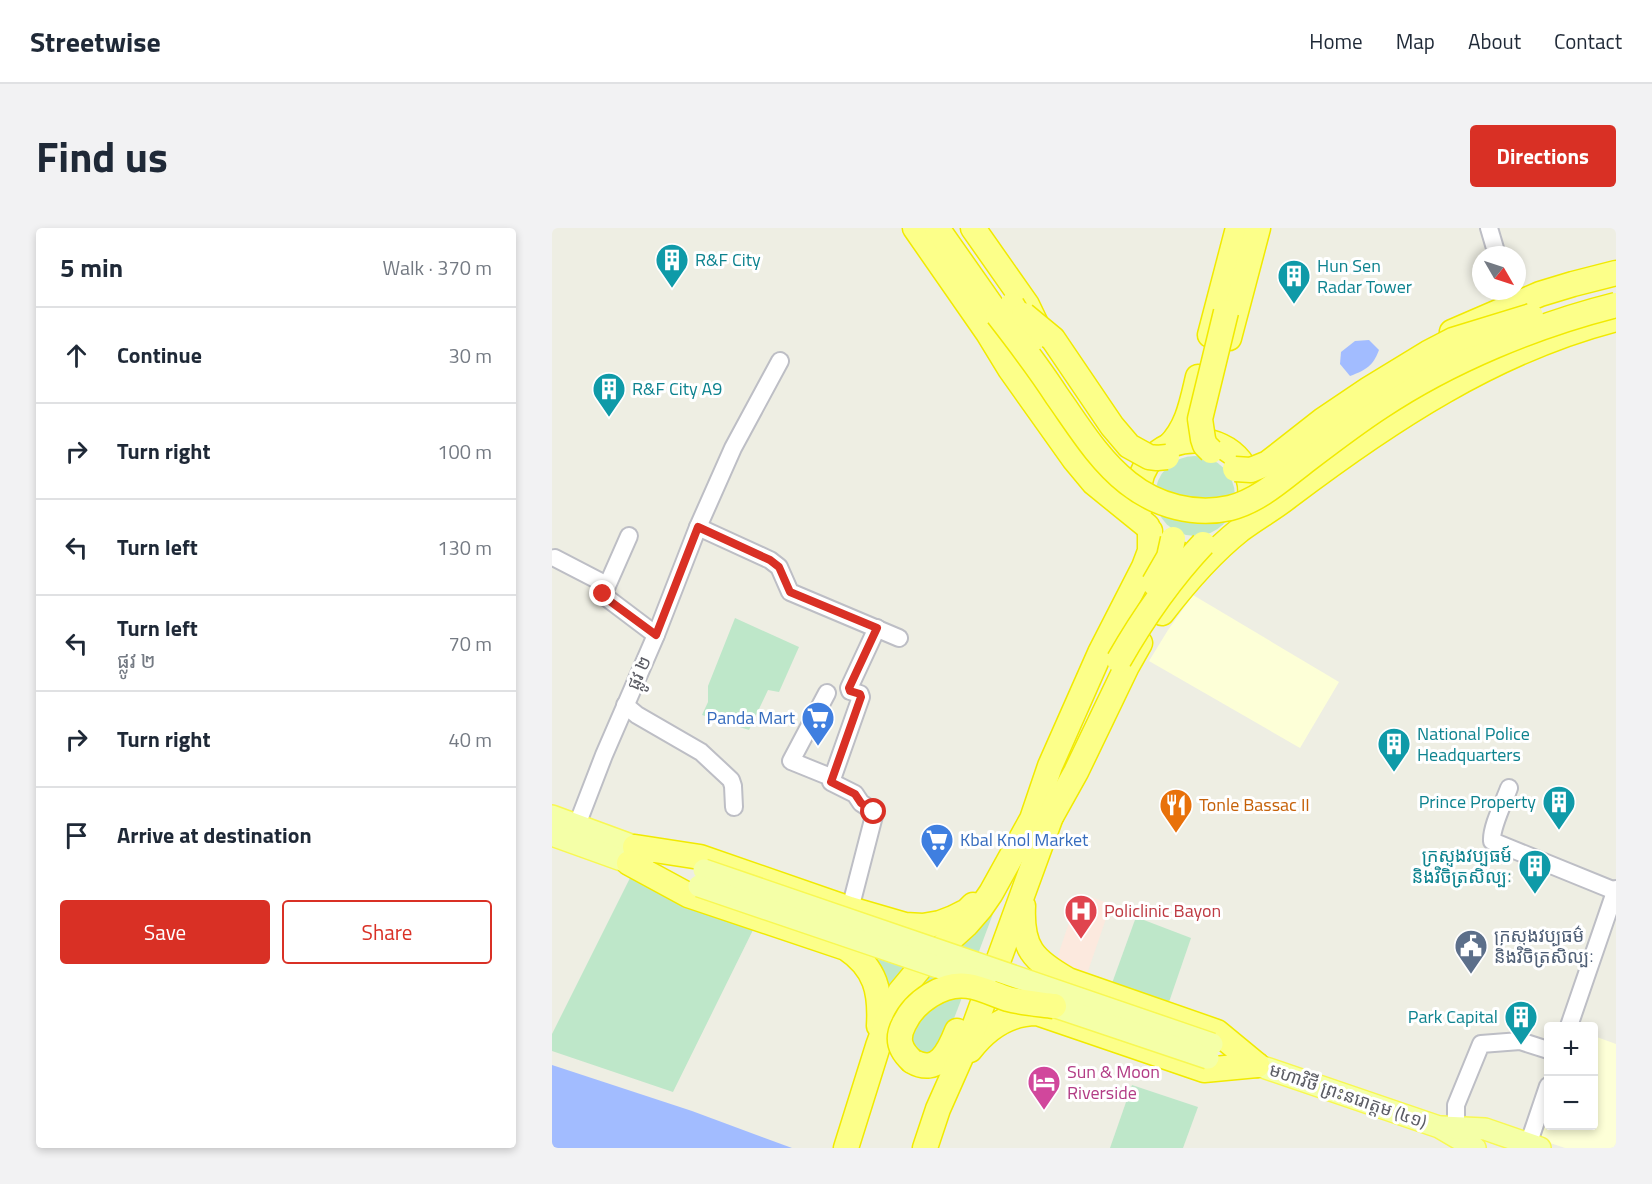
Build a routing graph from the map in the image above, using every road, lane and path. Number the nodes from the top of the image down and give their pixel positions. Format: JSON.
{"nodes":[{"id":1,"x":915,"y":228,"type":"edge"},
{"id":2,"x":937,"y":228,"type":"edge"},
{"id":3,"x":959,"y":228,"type":"edge"},
{"id":4,"x":973,"y":228,"type":"edge"},
{"id":5,"x":987,"y":228,"type":"edge"},
{"id":6,"x":1238,"y":228,"type":"edge"},
{"id":7,"x":1249,"y":228,"type":"edge"},
{"id":8,"x":1258,"y":228,"type":"edge"},
{"id":9,"x":1489,"y":228,"type":"edge"},
{"id":10,"x":1494,"y":246,"type":"edge"},
{"id":11,"x":1616,"y":273,"type":"edge"},
{"id":12,"x":1616,"y":290,"type":"edge"},
{"id":13,"x":1616,"y":305,"type":"edge"},
{"id":14,"x":1012,"y":311,"type":"junction"},
{"id":15,"x":1516,"y":318,"type":"edge"},
{"id":16,"x":1616,"y":319,"type":"edge"},
{"id":17,"x":1450,"y":333,"type":"junction"},
{"id":18,"x":780,"y":360,"type":"dead end"},
{"id":19,"x":1471,"y":377,"type":"junction"},
{"id":20,"x":1163,"y":453,"type":"junction"},
{"id":21,"x":1225,"y":455,"type":"junction"},
{"id":22,"x":698,"y":527,"type":"junction"},
{"id":23,"x":1155,"y":528,"type":"junction"},
{"id":24,"x":1225,"y":535,"type":"junction"},
{"id":25,"x":629,"y":536,"type":"dead end"},
{"id":26,"x":555,"y":558,"type":"dead end"},
{"id":27,"x":607,"y":585,"type":"junction"},
{"id":28,"x":877,"y":628,"type":"junction"},
{"id":29,"x":656,"y":635,"type":"junction"},
{"id":30,"x":899,"y":638,"type":"dead end"},
{"id":31,"x":1115,"y":658,"type":"junction"},
{"id":32,"x":827,"y":693,"type":"dead end"},
{"id":33,"x":625,"y":705,"type":"junction"},
{"id":34,"x":833,"y":778,"type":"junction"},
{"id":35,"x":1509,"y":788,"type":"dead end"},
{"id":36,"x":734,"y":807,"type":"dead end"},
{"id":37,"x":1040,"y":814,"type":"junction"},
{"id":38,"x":552,"y":816,"type":"edge"},
{"id":39,"x":577,"y":825,"type":"junction"},
{"id":40,"x":552,"y":835,"type":"edge"},
{"id":41,"x":632,"y":855,"type":"junction"},
{"id":42,"x":1004,"y":869,"type":"junction"},
{"id":43,"x":701,"y":878,"type":"junction"},
{"id":44,"x":1025,"y":886,"type":"junction"},
{"id":45,"x":1616,"y":890,"type":"edge"},
{"id":46,"x":850,"y":909,"type":"junction"},
{"id":47,"x":1068,"y":980,"type":"junction"},
{"id":48,"x":1053,"y":1012,"type":"junction"},
{"id":49,"x":1570,"y":1022,"type":"edge"},
{"id":50,"x":878,"y":1046,"type":"junction"},
{"id":51,"x":1544,"y":1049,"type":"edge"},
{"id":52,"x":1210,"y":1051,"type":"junction"},
{"id":53,"x":1257,"y":1065,"type":"junction"},
{"id":54,"x":954,"y":1074,"type":"junction"},
{"id":55,"x":1544,"y":1101,"type":"edge"},
{"id":56,"x":1447,"y":1127,"type":"junction"},
{"id":57,"x":928,"y":1138,"type":"edge"},
{"id":58,"x":1532,"y":1147,"type":"edge"},
{"id":59,"x":846,"y":1148,"type":"edge"},
{"id":60,"x":1475,"y":1148,"type":"edge"}],
"edges":[{"from":1,"to":14,"type":"highway"},
{"from":2,"to":14,"type":"highway"},
{"from":3,"to":14,"type":"highway"},
{"from":4,"to":14,"type":"highway"},
{"from":5,"to":14,"type":"highway"},
{"from":6,"to":20,"type":"highway"},
{"from":7,"to":21,"type":"highway","bridge":true},
{"from":8,"to":21,"type":"highway"},
{"from":9,"to":10,"type":"street"},
{"from":11,"to":15,"type":"highway"},
{"from":12,"to":15,"type":"highway","bridge":true},
{"from":13,"to":15,"type":"highway","bridge":true},
{"from":14,"to":15,"type":"highway","bridge":true},
{"from":14,"to":20,"type":"highway","bridge":true},
{"from":14,"to":23,"type":"highway","bridge":true},
{"from":15,"to":16,"type":"highway"},
{"from":15,"to":17,"type":"highway"},
{"from":15,"to":19,"type":"highway"},
{"from":15,"to":21,"type":"highway","bridge":true},
{"from":15,"to":24,"type":"highway","bridge":true},
{"from":17,"to":19,"type":"highway"},
{"from":17,"to":21,"type":"highway"},
{"from":18,"to":22,"type":"street","name":"ផ្លូវ ២"},
{"from":19,"to":24,"type":"highway"},
{"from":20,"to":21,"type":"highway"},
{"from":20,"to":23,"type":"highway","bridge":true},
{"from":21,"to":24,"type":"highway","bridge":true},
{"from":22,"to":28,"type":"street"},
{"from":22,"to":29,"type":"street","name":"ផ្លូវ ២"},
{"from":23,"to":24,"type":"highway"},
{"from":23,"to":31,"type":"highway","bridge":true},
{"from":23,"to":37,"type":"highway"},
{"from":24,"to":31,"type":"highway","bridge":true},
{"from":24,"to":37,"type":"highway"},
{"from":25,"to":27,"type":"street"},
{"from":26,"to":27,"type":"street"},
{"from":27,"to":29,"type":"street"},
{"from":28,"to":30,"type":"street"},
{"from":28,"to":34,"type":"street"},
{"from":29,"to":33,"type":"street","name":"ផ្លូវ ២"},
{"from":31,"to":37,"type":"highway"},
{"from":32,"to":34,"type":"street"},
{"from":33,"to":36,"type":"street"},
{"from":33,"to":39,"type":"street","name":"ផ្លូវ ២"},
{"from":34,"to":46,"type":"street"},
{"from":35,"to":45,"type":"street"},
{"from":37,"to":42,"type":"highway"},
{"from":37,"to":44,"type":"highway"},
{"from":37,"to":48,"type":"highway","bridge":true},
{"from":38,"to":39,"type":"main road"},
{"from":39,"to":41,"type":"main road"},
{"from":40,"to":41,"type":"main road"},
{"from":41,"to":43,"type":"main road"},
{"from":41,"to":46,"type":"highway"},
{"from":41,"to":50,"type":"highway"},
{"from":42,"to":46,"type":"highway"},
{"from":42,"to":50,"type":"highway"},
{"from":43,"to":48,"type":"main road","bridge":true},
{"from":43,"to":52,"type":"main road","bridge":true},
{"from":44,"to":47,"type":"highway"},
{"from":44,"to":54,"type":"highway"},
{"from":45,"to":49,"type":"street"},
{"from":47,"to":48,"type":"highway"},
{"from":47,"to":53,"type":"highway"},
{"from":48,"to":52,"type":"main road","bridge":true},
{"from":48,"to":53,"type":"highway"},
{"from":48,"to":54,"type":"highway"},
{"from":50,"to":59,"type":"highway"},
{"from":51,"to":56,"type":"street"},
{"from":52,"to":53,"type":"main road","name":"មហាវិថី ព្រះនរោត្តម (៤១)"},
{"from":53,"to":56,"type":"main road","name":"មហាវិថី ព្រះនរោត្តម (៤១)"},
{"from":54,"to":57,"type":"highway"},
{"from":55,"to":58,"type":"street"},
{"from":56,"to":58,"type":"main road","name":"មហាវិថី ព្រះនរោត្តម (៤១)"},
{"from":56,"to":60,"type":"main road","name":"មហាវិថី ព្រះនរោត្តម (៤១)"}]}
